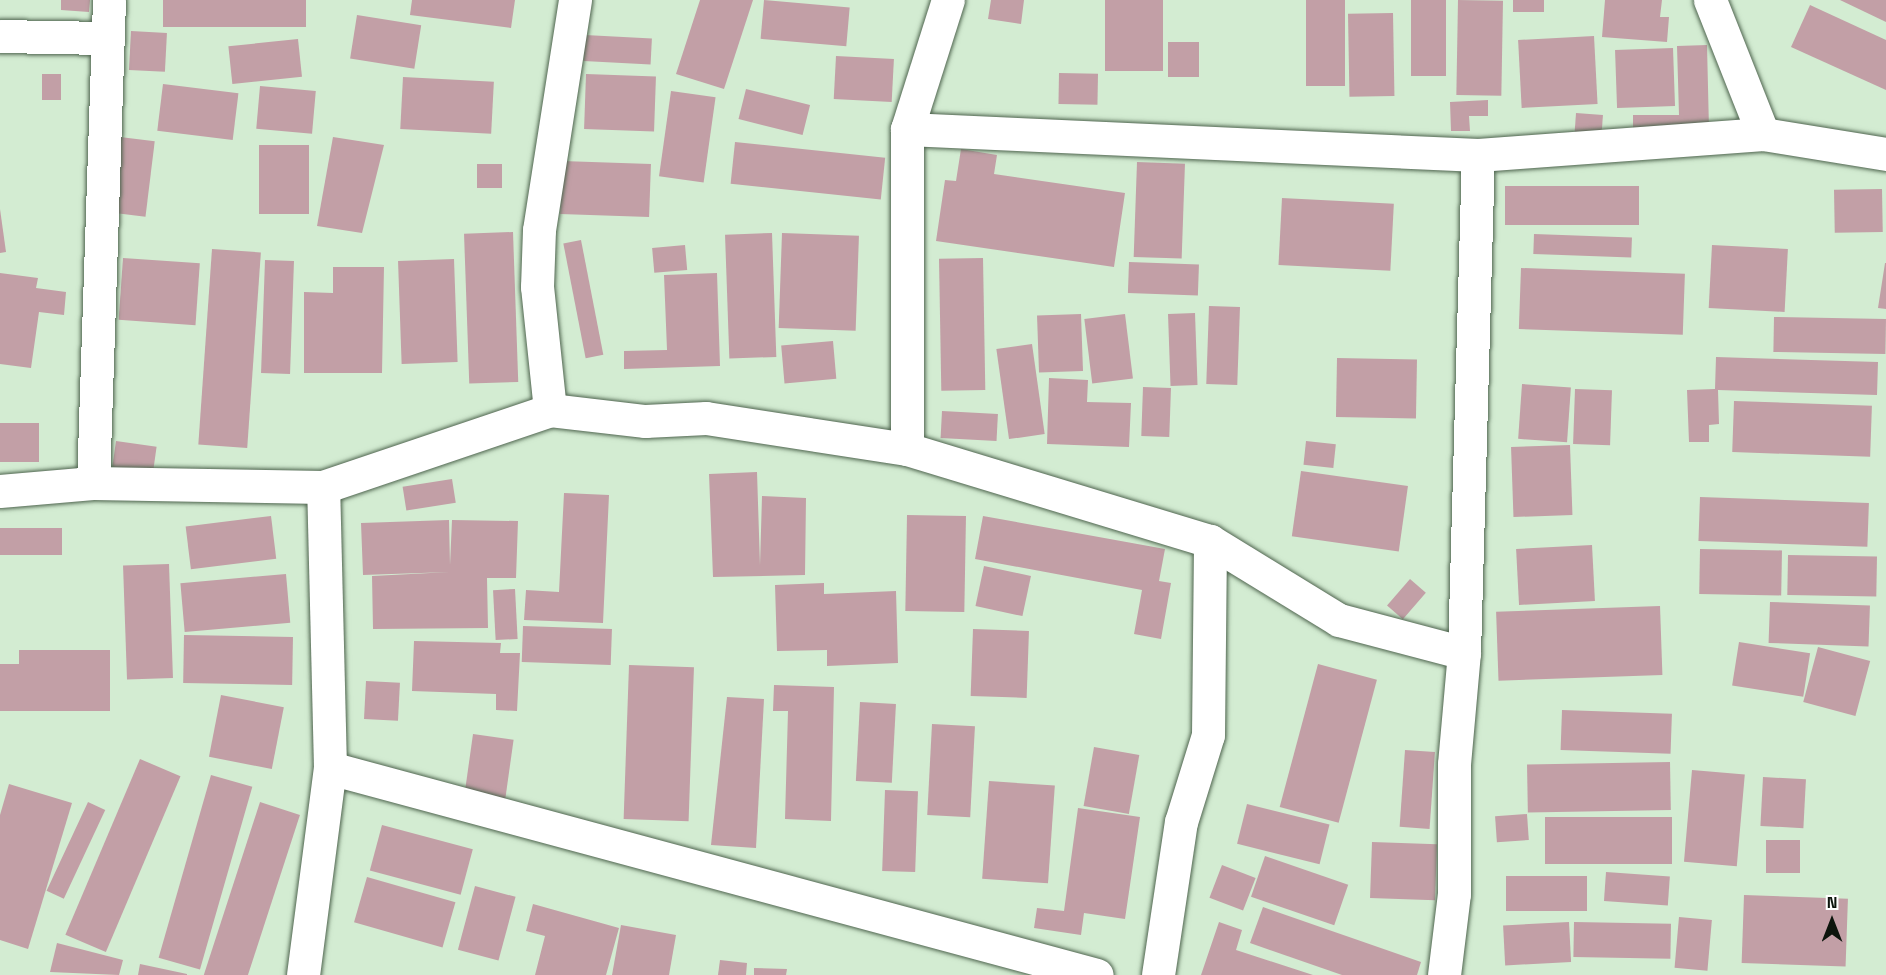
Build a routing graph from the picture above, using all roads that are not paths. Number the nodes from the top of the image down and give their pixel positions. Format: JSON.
{"nodes":[{"id":1,"x":109,"y":0,"type":"edge"},
{"id":2,"x":575,"y":0,"type":"edge"},
{"id":3,"x":948,"y":0,"type":"edge"},
{"id":4,"x":1710,"y":0,"type":"edge"},
{"id":5,"x":0,"y":36,"type":"edge"},
{"id":6,"x":106,"y":38,"type":"junction"},
{"id":7,"x":907,"y":129,"type":"junction"},
{"id":8,"x":1763,"y":134,"type":"junction"},
{"id":9,"x":1886,"y":154,"type":"edge"},
{"id":10,"x":1478,"y":155,"type":"junction"},
{"id":11,"x":550,"y":410,"type":"junction"},
{"id":12,"x":907,"y":449,"type":"junction"},
{"id":13,"x":93,"y":483,"type":"junction"},
{"id":14,"x":323,"y":487,"type":"junction"},
{"id":15,"x":0,"y":492,"type":"edge"},
{"id":16,"x":1210,"y":541,"type":"junction"},
{"id":17,"x":1464,"y":653,"type":"junction"},
{"id":18,"x":330,"y":768,"type":"junction"},
{"id":19,"x":303,"y":975,"type":"edge"},
{"id":20,"x":1097,"y":975,"type":"edge"},
{"id":21,"x":1158,"y":975,"type":"edge"},
{"id":22,"x":1444,"y":975,"type":"edge"}],
"edges":[{"from":1,"to":6,"type":"street"},
{"from":2,"to":11,"type":"street"},
{"from":3,"to":7,"type":"street"},
{"from":4,"to":8,"type":"street"},
{"from":5,"to":6,"type":"street"},
{"from":6,"to":13,"type":"street"},
{"from":7,"to":10,"type":"street"},
{"from":7,"to":12,"type":"street"},
{"from":8,"to":9,"type":"street"},
{"from":8,"to":10,"type":"street"},
{"from":10,"to":17,"type":"street"},
{"from":11,"to":12,"type":"street"},
{"from":11,"to":14,"type":"street"},
{"from":12,"to":16,"type":"street"},
{"from":13,"to":14,"type":"street"},
{"from":13,"to":15,"type":"street"},
{"from":14,"to":18,"type":"street"},
{"from":16,"to":17,"type":"street"},
{"from":16,"to":21,"type":"street"},
{"from":17,"to":22,"type":"street"},
{"from":18,"to":19,"type":"street"},
{"from":18,"to":20,"type":"street"}]}
